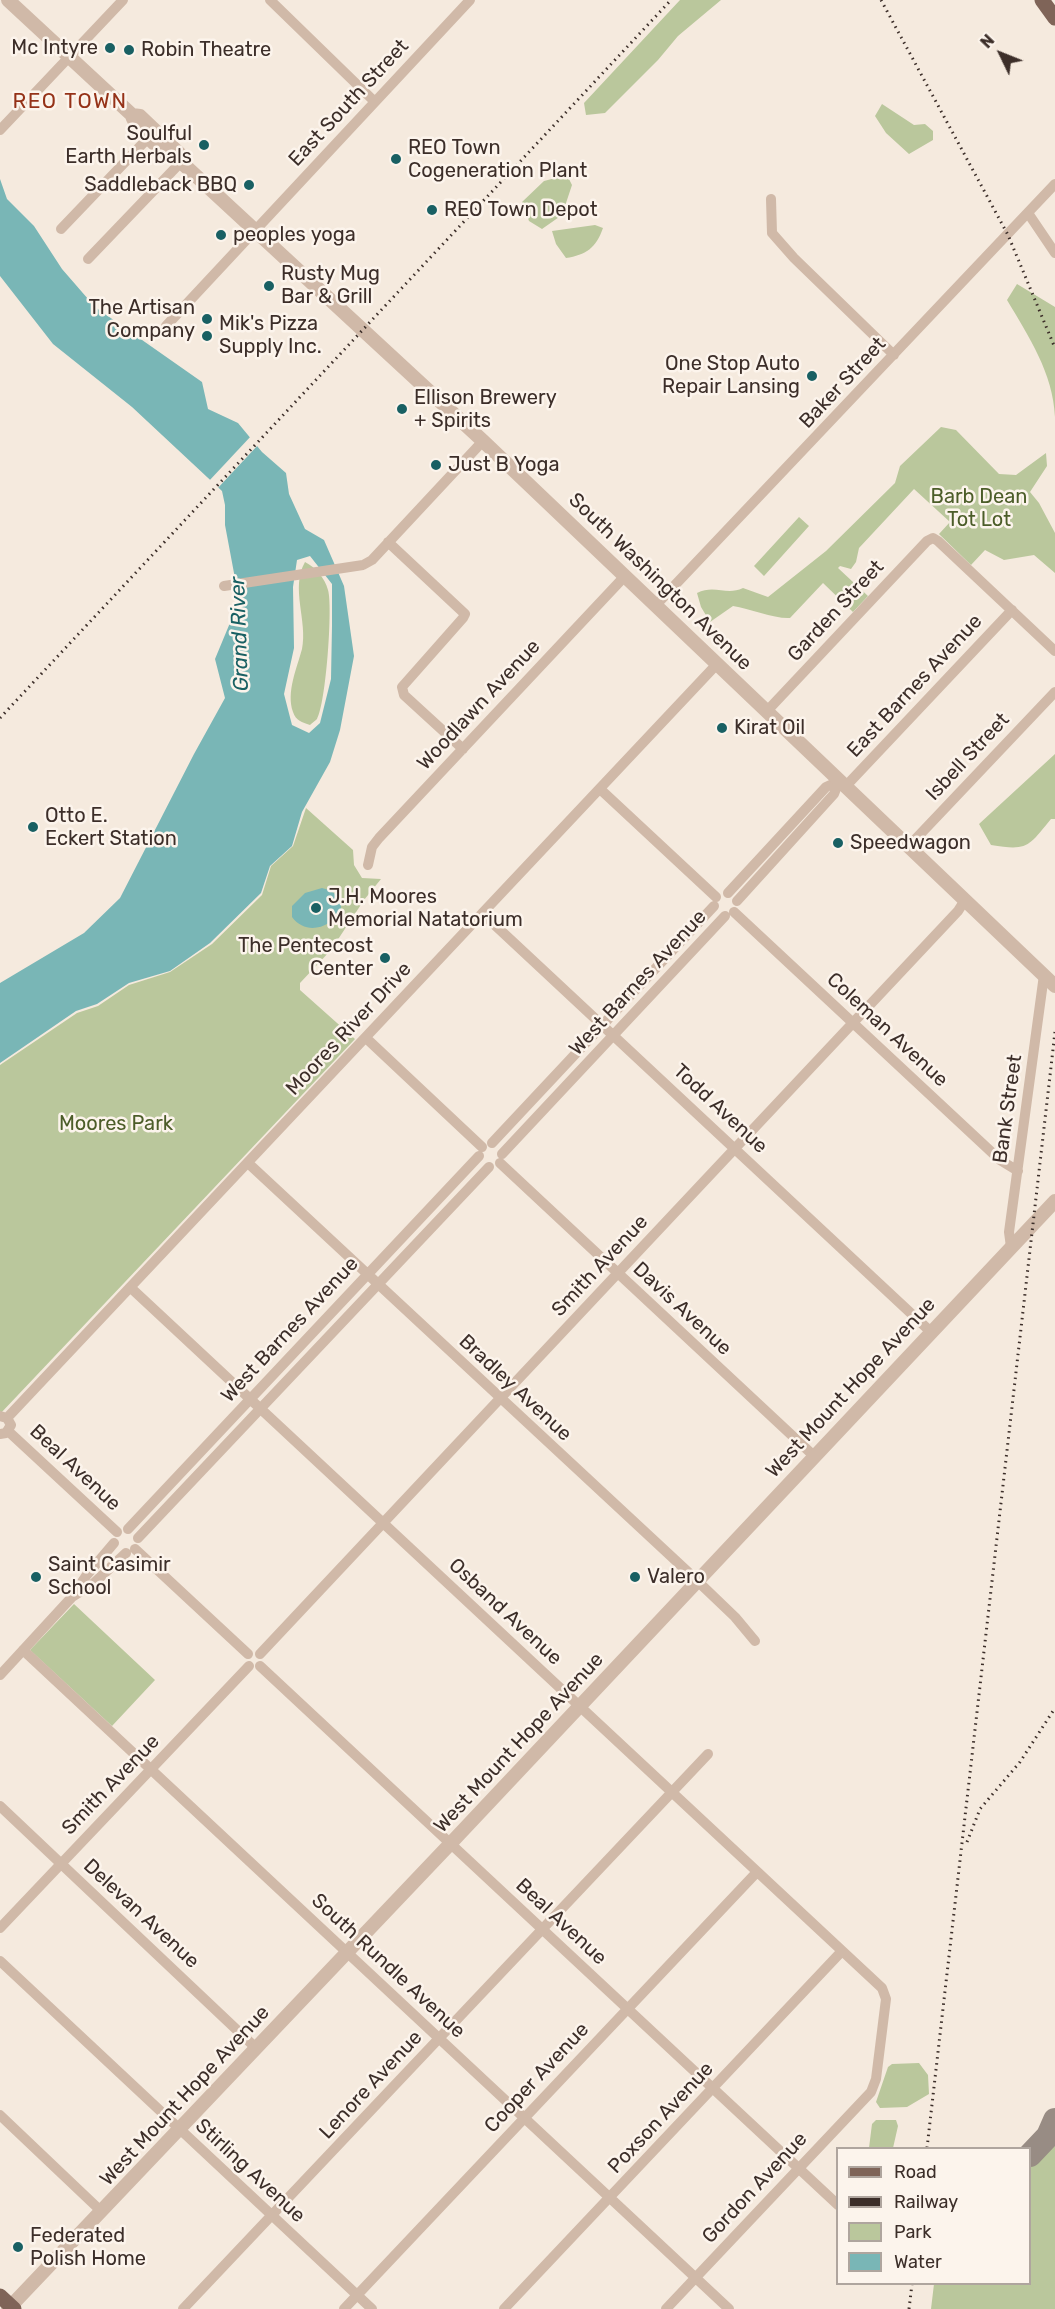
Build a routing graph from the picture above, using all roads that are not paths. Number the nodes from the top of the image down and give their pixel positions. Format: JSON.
{"nodes":[{"id":1,"x":8,"y":0,"type":"edge"},
{"id":2,"x":123,"y":0,"type":"edge"},
{"id":3,"x":270,"y":0,"type":"edge"},
{"id":4,"x":471,"y":0,"type":"edge"},
{"id":5,"x":1042,"y":0,"type":"edge"},
{"id":6,"x":1055,"y":18,"type":"edge"},
{"id":7,"x":70,"y":57,"type":"junction"},
{"id":8,"x":375,"y":102,"type":"junction"},
{"id":9,"x":132,"y":115,"type":"junction"},
{"id":10,"x":0,"y":130,"type":"edge"},
{"id":11,"x":149,"y":137,"type":"junction"},
{"id":12,"x":181,"y":162,"type":"junction"},
{"id":13,"x":1055,"y":184,"type":"edge"},
{"id":14,"x":771,"y":200,"type":"dead end"},
{"id":15,"x":1028,"y":213,"type":"junction"},
{"id":16,"x":62,"y":229,"type":"dead end"},
{"id":17,"x":255,"y":231,"type":"junction"},
{"id":18,"x":1055,"y":253,"type":"edge"},
{"id":19,"x":88,"y":259,"type":"dead end"},
{"id":20,"x":166,"y":326,"type":"dead end"},
{"id":21,"x":894,"y":355,"type":"junction"},
{"id":22,"x":483,"y":441,"type":"junction"},
{"id":23,"x":388,"y":542,"type":"junction"},
{"id":24,"x":625,"y":576,"type":"junction"},
{"id":25,"x":224,"y":586,"type":"dead end"},
{"id":26,"x":656,"y":605,"type":"junction"},
{"id":27,"x":1012,"y":610,"type":"junction"},
{"id":28,"x":1055,"y":651,"type":"edge"},
{"id":29,"x":717,"y":664,"type":"junction"},
{"id":30,"x":1055,"y":692,"type":"edge"},
{"id":31,"x":767,"y":711,"type":"junction"},
{"id":32,"x":463,"y":749,"type":"junction"},
{"id":33,"x":842,"y":784,"type":"junction"},
{"id":34,"x":600,"y":789,"type":"junction"},
{"id":35,"x":908,"y":847,"type":"junction"},
{"id":36,"x":368,"y":865,"type":"dead end"},
{"id":37,"x":728,"y":892,"type":"junction"},
{"id":38,"x":965,"y":900,"type":"junction"},
{"id":39,"x":737,"y":901,"type":"junction"},
{"id":40,"x":715,"y":902,"type":"junction"},
{"id":41,"x":483,"y":914,"type":"junction"},
{"id":42,"x":730,"y":914,"type":"junction"},
{"id":43,"x":1044,"y":975,"type":"junction"},
{"id":44,"x":1055,"y":986,"type":"edge"},
{"id":45,"x":853,"y":1024,"type":"junction"},
{"id":46,"x":603,"y":1025,"type":"junction"},
{"id":47,"x":614,"y":1035,"type":"junction"},
{"id":48,"x":366,"y":1038,"type":"junction"},
{"id":49,"x":484,"y":1149,"type":"junction"},
{"id":50,"x":736,"y":1149,"type":"junction"},
{"id":51,"x":497,"y":1161,"type":"junction"},
{"id":52,"x":248,"y":1163,"type":"junction"},
{"id":53,"x":1018,"y":1171,"type":"junction"},
{"id":54,"x":1055,"y":1201,"type":"edge"},
{"id":55,"x":1011,"y":1247,"type":"junction"},
{"id":56,"x":618,"y":1273,"type":"junction"},
{"id":57,"x":368,"y":1274,"type":"junction"},
{"id":58,"x":378,"y":1284,"type":"junction"},
{"id":59,"x":130,"y":1288,"type":"junction"},
{"id":60,"x":932,"y":1332,"type":"junction"},
{"id":61,"x":501,"y":1398,"type":"junction"},
{"id":62,"x":250,"y":1399,"type":"junction"},
{"id":63,"x":261,"y":1409,"type":"junction"},
{"id":64,"x":4,"y":1417,"type":"edge"},
{"id":65,"x":4,"y":1432,"type":"edge"},
{"id":66,"x":814,"y":1456,"type":"junction"},
{"id":67,"x":383,"y":1523,"type":"junction"},
{"id":68,"x":120,"y":1535,"type":"junction"},
{"id":69,"x":133,"y":1547,"type":"junction"},
{"id":70,"x":697,"y":1581,"type":"junction"},
{"id":71,"x":72,"y":1597,"type":"junction"},
{"id":72,"x":755,"y":1641,"type":"dead end"},
{"id":73,"x":23,"y":1650,"type":"junction"},
{"id":74,"x":256,"y":1662,"type":"junction"},
{"id":75,"x":0,"y":1675,"type":"edge"},
{"id":76,"x":579,"y":1706,"type":"junction"},
{"id":77,"x":708,"y":1754,"type":"dead end"},
{"id":78,"x":151,"y":1769,"type":"junction"},
{"id":79,"x":672,"y":1791,"type":"junction"},
{"id":80,"x":0,"y":1806,"type":"edge"},
{"id":81,"x":451,"y":1843,"type":"junction"},
{"id":82,"x":61,"y":1864,"type":"junction"},
{"id":83,"x":757,"y":1872,"type":"junction"},
{"id":84,"x":0,"y":1928,"type":"edge"},
{"id":85,"x":543,"y":1929,"type":"junction"},
{"id":86,"x":842,"y":1951,"type":"junction"},
{"id":87,"x":347,"y":1953,"type":"junction"},
{"id":88,"x":0,"y":1961,"type":"edge"},
{"id":89,"x":628,"y":2008,"type":"junction"},
{"id":90,"x":440,"y":2038,"type":"junction"},
{"id":91,"x":256,"y":2048,"type":"junction"},
{"id":92,"x":713,"y":2088,"type":"junction"},
{"id":93,"x":871,"y":2092,"type":"joint"},
{"id":94,"x":0,"y":2115,"type":"edge"},
{"id":95,"x":525,"y":2118,"type":"junction"},
{"id":96,"x":179,"y":2130,"type":"junction"},
{"id":97,"x":798,"y":2168,"type":"junction"},
{"id":98,"x":610,"y":2198,"type":"junction"},
{"id":99,"x":836,"y":2204,"type":"edge"},
{"id":100,"x":102,"y":2212,"type":"junction"},
{"id":101,"x":272,"y":2215,"type":"junction"},
{"id":102,"x":696,"y":2278,"type":"junction"},
{"id":103,"x":357,"y":2295,"type":"junction"},
{"id":104,"x":8,"y":2305,"type":"edge"},
{"id":105,"x":183,"y":2309,"type":"edge"},
{"id":106,"x":344,"y":2309,"type":"edge"},
{"id":107,"x":372,"y":2309,"type":"edge"},
{"id":108,"x":504,"y":2309,"type":"edge"},
{"id":109,"x":666,"y":2309,"type":"edge"},
{"id":110,"x":729,"y":2309,"type":"edge"}],
"edges":[{"from":1,"to":7,"type":"street","name":"South Washington Avenue"},
{"from":2,"to":7,"type":"street"},
{"from":3,"to":8,"type":"street"},
{"from":4,"to":8,"type":"street","name":"East South Street"},
{"from":5,"to":6,"type":"main road"},
{"from":7,"to":9,"type":"street","name":"South Washington Avenue"},
{"from":7,"to":10,"type":"street"},
{"from":8,"to":17,"type":"street","name":"East South Street"},
{"from":9,"to":11,"type":"street","name":"South Washington Avenue"},
{"from":9,"to":12,"type":"street","name":"South Washington Avenue"},
{"from":11,"to":12,"type":"street","name":"South Washington Avenue"},
{"from":11,"to":16,"type":"street"},
{"from":12,"to":17,"type":"street","name":"South Washington Avenue"},
{"from":12,"to":19,"type":"street"},
{"from":13,"to":15,"type":"street","name":"Baker Street"},
{"from":14,"to":21,"type":"street"},
{"from":15,"to":18,"type":"street"},
{"from":15,"to":21,"type":"street","name":"Baker Street"},
{"from":17,"to":20,"type":"street","name":"East South Street"},
{"from":17,"to":22,"type":"street","name":"South Washington Avenue"},
{"from":21,"to":26,"type":"street","name":"Baker Street"},
{"from":22,"to":23,"type":"street"},
{"from":22,"to":24,"type":"street","name":"South Washington Avenue"},
{"from":23,"to":25,"type":"street"},
{"from":23,"to":32,"type":"street"},
{"from":24,"to":26,"type":"street","name":"South Washington Avenue"},
{"from":24,"to":32,"type":"street","name":"Woodlawn Avenue"},
{"from":26,"to":29,"type":"street","name":"South Washington Avenue"},
{"from":27,"to":28,"type":"street"},
{"from":27,"to":31,"type":"street","name":"Garden Street"},
{"from":27,"to":33,"type":"street","name":"East Barnes Avenue"},
{"from":29,"to":31,"type":"street","name":"South Washington Avenue"},
{"from":29,"to":34,"type":"street","name":"Moores River Drive"},
{"from":30,"to":35,"type":"street","name":"Isbell Street"},
{"from":31,"to":33,"type":"street","name":"South Washington Avenue"},
{"from":32,"to":36,"type":"street","name":"Woodlawn Avenue"},
{"from":33,"to":35,"type":"street","name":"South Washington Avenue"},
{"from":33,"to":37,"type":"street"},
{"from":33,"to":39,"type":"street"},
{"from":34,"to":40,"type":"street"},
{"from":34,"to":41,"type":"street","name":"Moores River Drive"},
{"from":35,"to":38,"type":"street","name":"South Washington Avenue"},
{"from":37,"to":39,"type":"street"},
{"from":37,"to":40,"type":"street"},
{"from":38,"to":43,"type":"street","name":"South Washington Avenue"},
{"from":38,"to":45,"type":"street","name":"Smith Avenue"},
{"from":39,"to":42,"type":"street"},
{"from":40,"to":42,"type":"street"},
{"from":40,"to":46,"type":"street","name":"West Barnes Avenue"},
{"from":41,"to":46,"type":"street","name":"Todd Avenue"},
{"from":41,"to":48,"type":"street","name":"Moores River Drive"},
{"from":42,"to":45,"type":"street","name":"Coleman Avenue"},
{"from":42,"to":47,"type":"street","name":"West Barnes Avenue"},
{"from":43,"to":44,"type":"street","name":"South Washington Avenue"},
{"from":43,"to":53,"type":"street","name":"Bank Street"},
{"from":45,"to":50,"type":"street","name":"Smith Avenue"},
{"from":45,"to":53,"type":"street","name":"Coleman Avenue"},
{"from":46,"to":47,"type":"street","name":"Todd Avenue"},
{"from":46,"to":49,"type":"street","name":"West Barnes Avenue"},
{"from":47,"to":50,"type":"street","name":"Todd Avenue"},
{"from":47,"to":51,"type":"street","name":"West Barnes Avenue"},
{"from":48,"to":49,"type":"street"},
{"from":48,"to":52,"type":"street","name":"Moores River Drive"},
{"from":49,"to":51,"type":"street"},
{"from":49,"to":51,"type":"street"},
{"from":49,"to":57,"type":"street","name":"West Barnes Avenue"},
{"from":50,"to":56,"type":"street","name":"Smith Avenue"},
{"from":50,"to":60,"type":"street","name":"Todd Avenue"},
{"from":51,"to":56,"type":"street","name":"Davis Avenue"},
{"from":51,"to":58,"type":"street","name":"West Barnes Avenue"},
{"from":52,"to":57,"type":"street","name":"Bradley Avenue"},
{"from":52,"to":59,"type":"street","name":"Moores River Drive"},
{"from":53,"to":55,"type":"street","name":"Bank Street"},
{"from":54,"to":55,"type":"street","name":"West Mount Hope Avenue"},
{"from":55,"to":60,"type":"street","name":"West Mount Hope Avenue"},
{"from":56,"to":61,"type":"street","name":"Smith Avenue"},
{"from":56,"to":66,"type":"street","name":"Davis Avenue"},
{"from":57,"to":58,"type":"street","name":"Bradley Avenue"},
{"from":57,"to":62,"type":"street","name":"West Barnes Avenue"},
{"from":58,"to":61,"type":"street","name":"Bradley Avenue"},
{"from":58,"to":63,"type":"street","name":"West Barnes Avenue"},
{"from":59,"to":62,"type":"street","name":"Osband Avenue"},
{"from":59,"to":64,"type":"street","name":"Moores River Drive"},
{"from":60,"to":66,"type":"street","name":"West Mount Hope Avenue"},
{"from":61,"to":67,"type":"street","name":"Smith Avenue"},
{"from":61,"to":70,"type":"street","name":"Bradley Avenue"},
{"from":62,"to":63,"type":"street","name":"Osband Avenue"},
{"from":62,"to":68,"type":"street","name":"West Barnes Avenue"},
{"from":63,"to":67,"type":"street","name":"Osband Avenue"},
{"from":63,"to":69,"type":"street","name":"West Barnes Avenue"},
{"from":64,"to":65,"type":"street"},
{"from":65,"to":68,"type":"street","name":"Beal Avenue"},
{"from":66,"to":70,"type":"street","name":"West Mount Hope Avenue"},
{"from":67,"to":74,"type":"street","name":"Smith Avenue"},
{"from":67,"to":76,"type":"street","name":"Osband Avenue"},
{"from":68,"to":69,"type":"street"},
{"from":68,"to":69,"type":"street"},
{"from":68,"to":71,"type":"street","name":"West Barnes Avenue"},
{"from":69,"to":71,"type":"street","name":"West Barnes Avenue"},
{"from":69,"to":74,"type":"street"},
{"from":70,"to":72,"type":"street","name":"Bradley Avenue"},
{"from":70,"to":76,"type":"street","name":"West Mount Hope Avenue"},
{"from":71,"to":73,"type":"street","name":"West Barnes Avenue"},
{"from":73,"to":75,"type":"street","name":"West Barnes Avenue"},
{"from":73,"to":78,"type":"street","name":"South Rundle Avenue"},
{"from":74,"to":78,"type":"street","name":"Smith Avenue"},
{"from":74,"to":81,"type":"street","name":"Beal Avenue"},
{"from":76,"to":79,"type":"street","name":"Osband Avenue"},
{"from":76,"to":81,"type":"street","name":"West Mount Hope Avenue"},
{"from":77,"to":79,"type":"street","name":"Lenore Avenue"},
{"from":78,"to":82,"type":"street","name":"Smith Avenue"},
{"from":78,"to":87,"type":"street","name":"South Rundle Avenue"},
{"from":79,"to":83,"type":"street","name":"Osband Avenue"},
{"from":79,"to":85,"type":"street","name":"Lenore Avenue"},
{"from":80,"to":82,"type":"street","name":"Delevan Avenue"},
{"from":81,"to":85,"type":"street","name":"Beal Avenue"},
{"from":81,"to":87,"type":"street","name":"West Mount Hope Avenue"},
{"from":82,"to":84,"type":"street","name":"Smith Avenue"},
{"from":82,"to":91,"type":"street","name":"Delevan Avenue"},
{"from":83,"to":86,"type":"street","name":"Osband Avenue"},
{"from":83,"to":89,"type":"street","name":"Cooper Avenue"},
{"from":85,"to":89,"type":"street","name":"Beal Avenue"},
{"from":85,"to":90,"type":"street","name":"Lenore Avenue"},
{"from":86,"to":92,"type":"street","name":"Poxson Avenue"},
{"from":86,"to":93,"type":"street","name":"Osband Avenue"},
{"from":87,"to":90,"type":"street","name":"South Rundle Avenue"},
{"from":87,"to":91,"type":"street","name":"West Mount Hope Avenue"},
{"from":88,"to":96,"type":"street","name":"Stirling Avenue"},
{"from":89,"to":92,"type":"street","name":"Beal Avenue"},
{"from":89,"to":95,"type":"street","name":"Cooper Avenue"},
{"from":90,"to":95,"type":"street","name":"South Rundle Avenue"},
{"from":90,"to":101,"type":"street","name":"Lenore Avenue"},
{"from":91,"to":96,"type":"street","name":"West Mount Hope Avenue"},
{"from":92,"to":97,"type":"street","name":"Beal Avenue"},
{"from":92,"to":98,"type":"street","name":"Poxson Avenue"},
{"from":93,"to":97,"type":"street","name":"Gordon Avenue"},
{"from":94,"to":100,"type":"street"},
{"from":95,"to":98,"type":"street","name":"South Rundle Avenue"},
{"from":95,"to":103,"type":"street","name":"Cooper Avenue"},
{"from":96,"to":100,"type":"street","name":"West Mount Hope Avenue"},
{"from":96,"to":101,"type":"street","name":"Stirling Avenue"},
{"from":97,"to":99,"type":"street","name":"Beal Avenue"},
{"from":97,"to":102,"type":"street","name":"Gordon Avenue"},
{"from":98,"to":102,"type":"street","name":"South Rundle Avenue"},
{"from":98,"to":108,"type":"street","name":"Poxson Avenue"},
{"from":100,"to":104,"type":"street","name":"West Mount Hope Avenue"},
{"from":101,"to":103,"type":"street","name":"Stirling Avenue"},
{"from":101,"to":105,"type":"street","name":"Lenore Avenue"},
{"from":102,"to":109,"type":"street","name":"Gordon Avenue"},
{"from":102,"to":110,"type":"street","name":"South Rundle Avenue"},
{"from":103,"to":106,"type":"street","name":"Cooper Avenue"},
{"from":103,"to":107,"type":"street","name":"Stirling Avenue"}]}
